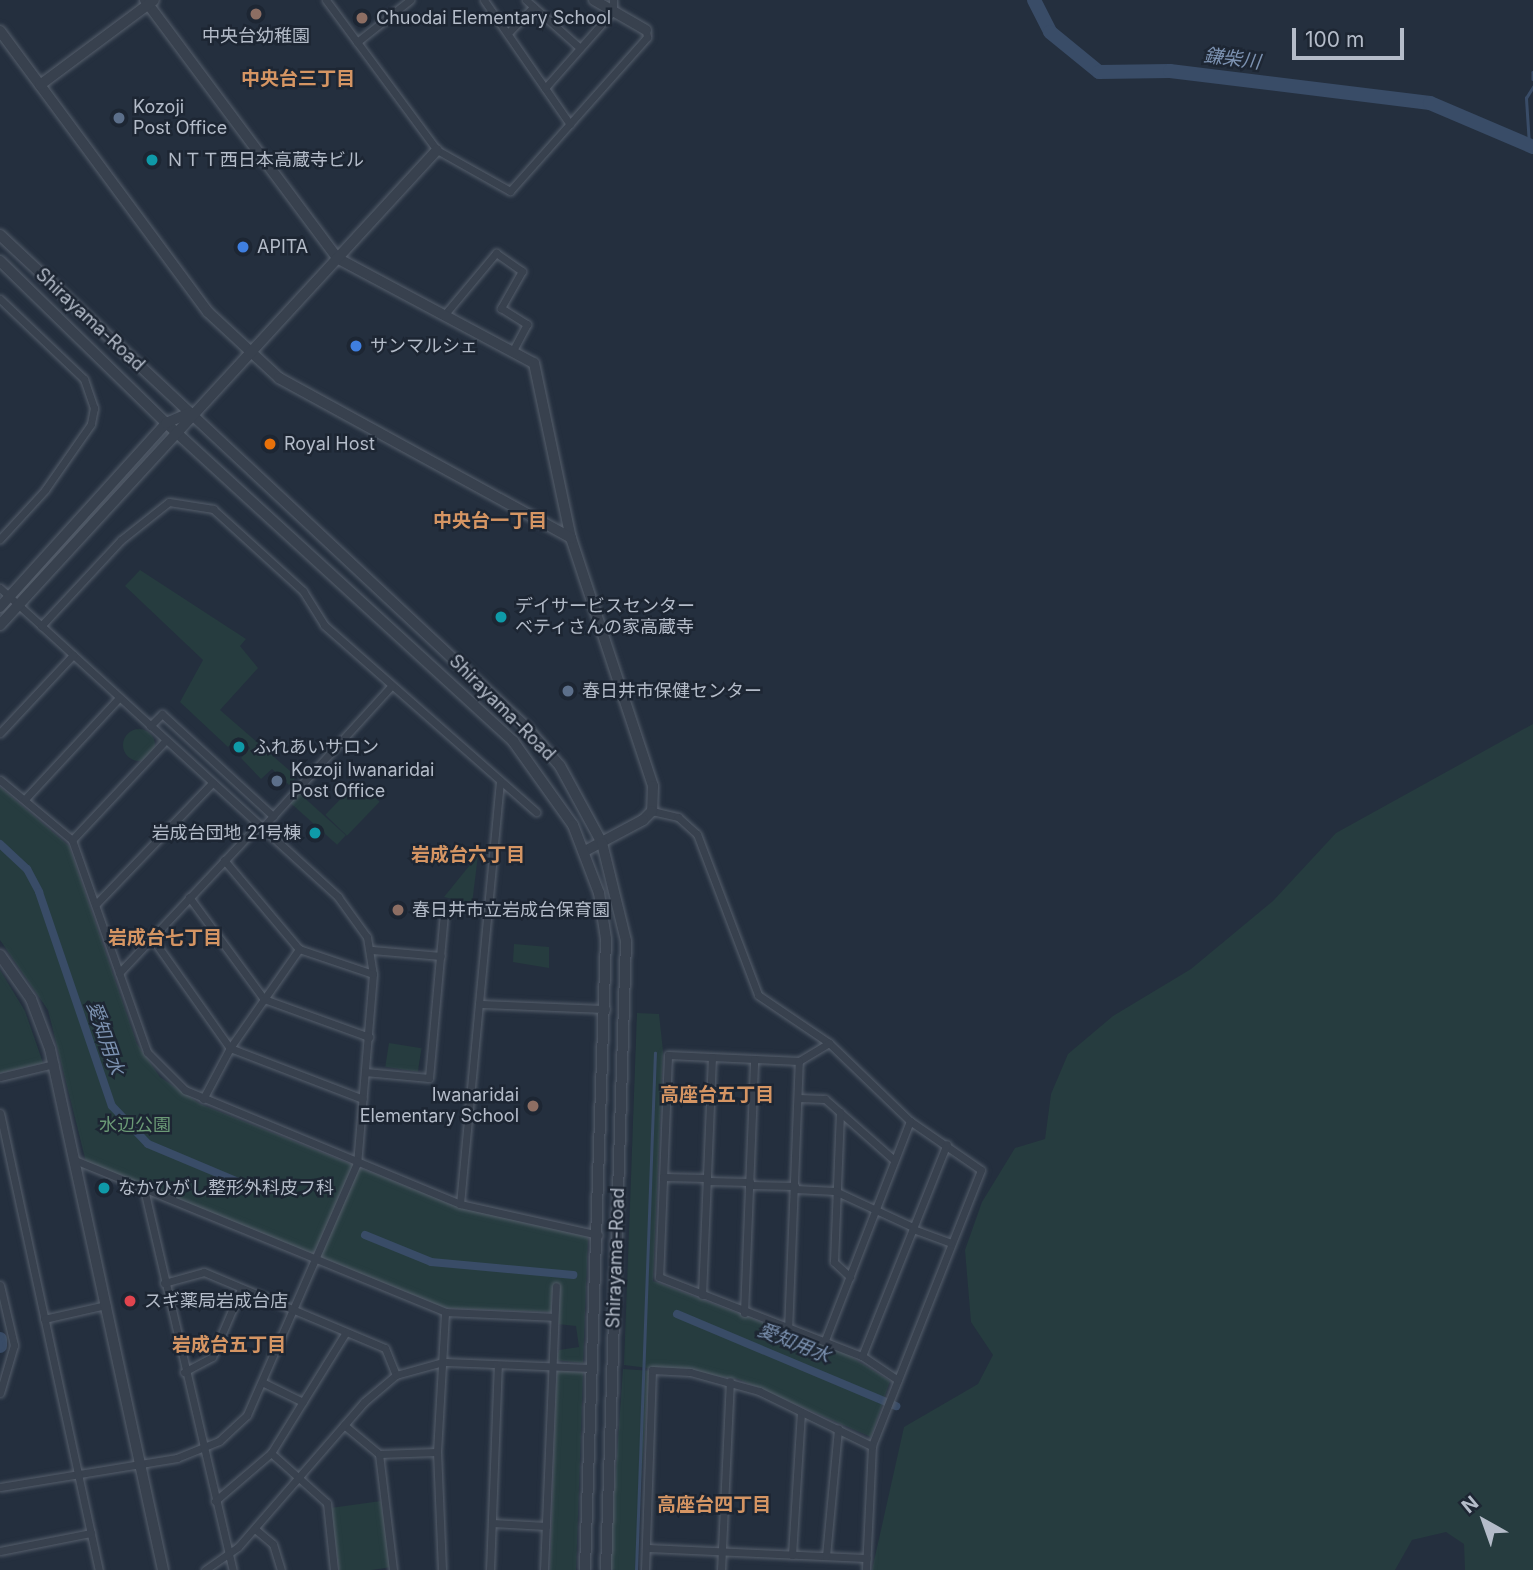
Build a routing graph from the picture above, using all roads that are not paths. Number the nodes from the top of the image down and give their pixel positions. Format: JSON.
{"nodes":[{"id":1,"x":326,"y":0,"type":"edge"},
{"id":2,"x":410,"y":0,"type":"edge"},
{"id":3,"x":484,"y":0,"type":"edge"},
{"id":4,"x":526,"y":0,"type":"edge"},
{"id":5,"x":594,"y":0,"type":"edge"},
{"id":6,"x":149,"y":1,"type":"edge"},
{"id":7,"x":613,"y":5,"type":"edge"},
{"id":8,"x":533,"y":7,"type":"junction"},
{"id":9,"x":646,"y":30,"type":"joint"},
{"id":10,"x":0,"y":31,"type":"edge"},
{"id":11,"x":509,"y":32,"type":"junction"},
{"id":12,"x":357,"y":42,"type":"junction"},
{"id":13,"x":580,"y":48,"type":"junction"},
{"id":14,"x":40,"y":85,"type":"junction"},
{"id":15,"x":545,"y":88,"type":"junction"},
{"id":16,"x":570,"y":124,"type":"junction"},
{"id":17,"x":437,"y":150,"type":"junction"},
{"id":18,"x":0,"y":236,"type":"edge"},
{"id":19,"x":337,"y":258,"type":"junction"},
{"id":20,"x":0,"y":261,"type":"edge"},
{"id":21,"x":0,"y":299,"type":"edge"},
{"id":22,"x":445,"y":314,"type":"junction"},
{"id":23,"x":513,"y":350,"type":"junction"},
{"id":24,"x":250,"y":351,"type":"junction"},
{"id":25,"x":190,"y":414,"type":"junction"},
{"id":26,"x":166,"y":423,"type":"junction"},
{"id":27,"x":180,"y":435,"type":"junction"},
{"id":28,"x":571,"y":538,"type":"junction"},
{"id":29,"x":0,"y":539,"type":"edge"},
{"id":30,"x":0,"y":589,"type":"edge"},
{"id":31,"x":9,"y":597,"type":"junction"},
{"id":32,"x":19,"y":606,"type":"junction"},
{"id":33,"x":0,"y":607,"type":"edge"},
{"id":34,"x":0,"y":625,"type":"edge"},
{"id":35,"x":41,"y":626,"type":"junction"},
{"id":36,"x":73,"y":655,"type":"junction"},
{"id":37,"x":391,"y":686,"type":"junction"},
{"id":38,"x":120,"y":698,"type":"junction"},
{"id":39,"x":150,"y":726,"type":"junction"},
{"id":40,"x":0,"y":733,"type":"edge"},
{"id":41,"x":166,"y":740,"type":"junction"},
{"id":42,"x":0,"y":780,"type":"edge"},
{"id":43,"x":500,"y":782,"type":"junction"},
{"id":44,"x":212,"y":783,"type":"junction"},
{"id":45,"x":25,"y":799,"type":"junction"},
{"id":46,"x":652,"y":811,"type":"junction"},
{"id":47,"x":537,"y":812,"type":"dead end"},
{"id":48,"x":272,"y":816,"type":"junction"},
{"id":49,"x":260,"y":826,"type":"junction"},
{"id":50,"x":72,"y":840,"type":"junction"},
{"id":51,"x":602,"y":844,"type":"junction"},
{"id":52,"x":585,"y":851,"type":"junction"},
{"id":53,"x":224,"y":860,"type":"junction"},
{"id":54,"x":190,"y":897,"type":"junction"},
{"id":55,"x":96,"y":904,"type":"junction"},
{"id":56,"x":444,"y":914,"type":"dead end"},
{"id":57,"x":152,"y":938,"type":"junction"},
{"id":58,"x":299,"y":948,"type":"junction"},
{"id":59,"x":372,"y":950,"type":"junction"},
{"id":60,"x":0,"y":955,"type":"edge"},
{"id":61,"x":441,"y":956,"type":"junction"},
{"id":62,"x":119,"y":973,"type":"junction"},
{"id":63,"x":373,"y":974,"type":"junction"},
{"id":64,"x":264,"y":999,"type":"junction"},
{"id":65,"x":479,"y":1004,"type":"junction"},
{"id":66,"x":606,"y":1009,"type":"junction"},
{"id":67,"x":369,"y":1037,"type":"junction"},
{"id":68,"x":829,"y":1042,"type":"junction"},
{"id":69,"x":230,"y":1048,"type":"junction"},
{"id":70,"x":712,"y":1057,"type":"junction"},
{"id":71,"x":754,"y":1059,"type":"junction"},
{"id":72,"x":799,"y":1060,"type":"junction"},
{"id":73,"x":54,"y":1064,"type":"junction"},
{"id":74,"x":366,"y":1072,"type":"junction"},
{"id":75,"x":0,"y":1077,"type":"edge"},
{"id":76,"x":798,"y":1098,"type":"junction"},
{"id":77,"x":204,"y":1099,"type":"junction"},
{"id":78,"x":363,"y":1099,"type":"junction"},
{"id":79,"x":840,"y":1112,"type":"junction"},
{"id":80,"x":0,"y":1113,"type":"edge"},
{"id":81,"x":910,"y":1121,"type":"junction"},
{"id":82,"x":947,"y":1144,"type":"junction"},
{"id":83,"x":75,"y":1160,"type":"junction"},
{"id":84,"x":894,"y":1160,"type":"junction"},
{"id":85,"x":357,"y":1163,"type":"junction"},
{"id":86,"x":663,"y":1177,"type":"junction"},
{"id":87,"x":707,"y":1180,"type":"junction"},
{"id":88,"x":749,"y":1183,"type":"junction"},
{"id":89,"x":795,"y":1187,"type":"junction"},
{"id":90,"x":144,"y":1189,"type":"junction"},
{"id":91,"x":835,"y":1191,"type":"junction"},
{"id":92,"x":460,"y":1204,"type":"junction"},
{"id":93,"x":875,"y":1210,"type":"junction"},
{"id":94,"x":913,"y":1228,"type":"junction"},
{"id":95,"x":599,"y":1235,"type":"junction"},
{"id":96,"x":951,"y":1243,"type":"junction"},
{"id":97,"x":317,"y":1260,"type":"junction"},
{"id":98,"x":850,"y":1277,"type":"junction"},
{"id":99,"x":164,"y":1283,"type":"junction"},
{"id":100,"x":0,"y":1285,"type":"edge"},
{"id":101,"x":556,"y":1286,"type":"dead end"},
{"id":102,"x":241,"y":1289,"type":"junction"},
{"id":103,"x":702,"y":1295,"type":"junction"},
{"id":104,"x":106,"y":1305,"type":"junction"},
{"id":105,"x":295,"y":1311,"type":"junction"},
{"id":106,"x":445,"y":1312,"type":"junction"},
{"id":107,"x":744,"y":1313,"type":"junction"},
{"id":108,"x":554,"y":1317,"type":"junction"},
{"id":109,"x":44,"y":1319,"type":"junction"},
{"id":110,"x":788,"y":1331,"type":"junction"},
{"id":111,"x":346,"y":1332,"type":"junction"},
{"id":112,"x":825,"y":1340,"type":"junction"},
{"id":113,"x":862,"y":1356,"type":"junction"},
{"id":114,"x":443,"y":1362,"type":"junction"},
{"id":115,"x":498,"y":1365,"type":"junction"},
{"id":116,"x":553,"y":1366,"type":"junction"},
{"id":117,"x":593,"y":1368,"type":"junction"},
{"id":118,"x":184,"y":1372,"type":"junction"},
{"id":119,"x":396,"y":1375,"type":"junction"},
{"id":120,"x":898,"y":1380,"type":"junction"},
{"id":121,"x":730,"y":1381,"type":"junction"},
{"id":122,"x":264,"y":1383,"type":"junction"},
{"id":123,"x":0,"y":1393,"type":"edge"},
{"id":124,"x":303,"y":1402,"type":"junction"},
{"id":125,"x":801,"y":1412,"type":"junction"},
{"id":126,"x":344,"y":1425,"type":"junction"},
{"id":127,"x":838,"y":1429,"type":"junction"},
{"id":128,"x":873,"y":1446,"type":"junction"},
{"id":129,"x":201,"y":1451,"type":"junction"},
{"id":130,"x":437,"y":1452,"type":"junction"},
{"id":131,"x":271,"y":1453,"type":"junction"},
{"id":132,"x":379,"y":1454,"type":"junction"},
{"id":133,"x":141,"y":1463,"type":"junction"},
{"id":134,"x":79,"y":1475,"type":"junction"},
{"id":135,"x":299,"y":1478,"type":"junction"},
{"id":136,"x":0,"y":1487,"type":"edge"},
{"id":137,"x":215,"y":1501,"type":"junction"},
{"id":138,"x":492,"y":1523,"type":"junction"},
{"id":139,"x":546,"y":1526,"type":"junction"},
{"id":140,"x":255,"y":1529,"type":"junction"},
{"id":141,"x":91,"y":1533,"type":"junction"},
{"id":142,"x":646,"y":1548,"type":"junction"},
{"id":143,"x":0,"y":1551,"type":"edge"},
{"id":144,"x":722,"y":1552,"type":"junction"},
{"id":145,"x":230,"y":1555,"type":"junction"},
{"id":146,"x":792,"y":1555,"type":"junction"},
{"id":147,"x":826,"y":1556,"type":"junction"},
{"id":148,"x":867,"y":1558,"type":"junction"},
{"id":149,"x":99,"y":1570,"type":"edge"},
{"id":150,"x":163,"y":1570,"type":"edge"},
{"id":151,"x":205,"y":1570,"type":"edge"},
{"id":152,"x":233,"y":1570,"type":"edge"},
{"id":153,"x":281,"y":1570,"type":"edge"},
{"id":154,"x":334,"y":1570,"type":"edge"},
{"id":155,"x":393,"y":1570,"type":"edge"},
{"id":156,"x":442,"y":1570,"type":"edge"},
{"id":157,"x":489,"y":1570,"type":"edge"},
{"id":158,"x":544,"y":1570,"type":"edge"},
{"id":159,"x":585,"y":1570,"type":"edge"},
{"id":160,"x":606,"y":1570,"type":"edge"},
{"id":161,"x":645,"y":1570,"type":"edge"},
{"id":162,"x":721,"y":1570,"type":"edge"},
{"id":163,"x":866,"y":1570,"type":"edge"}],
"edges":[{"from":1,"to":12,"type":"street"},
{"from":2,"to":12,"type":"street"},
{"from":3,"to":11,"type":"street"},
{"from":4,"to":8,"type":"street"},
{"from":5,"to":7,"type":"street"},
{"from":6,"to":14,"type":"street"},
{"from":6,"to":19,"type":"street"},
{"from":7,"to":9,"type":"street"},
{"from":7,"to":13,"type":"street"},
{"from":8,"to":11,"type":"street"},
{"from":8,"to":13,"type":"street"},
{"from":9,"to":16,"type":"street"},
{"from":10,"to":14,"type":"street"},
{"from":11,"to":15,"type":"street"},
{"from":12,"to":17,"type":"street"},
{"from":13,"to":15,"type":"street"},
{"from":14,"to":24,"type":"street"},
{"from":15,"to":16,"type":"street"},
{"from":16,"to":17,"type":"street"},
{"from":17,"to":19,"type":"street"},
{"from":18,"to":25,"type":"street","name":"Shirayama-Road"},
{"from":19,"to":22,"type":"street"},
{"from":19,"to":24,"type":"street"},
{"from":20,"to":26,"type":"street","name":"Shirayama-Road"},
{"from":21,"to":29,"type":"street"},
{"from":22,"to":23,"type":"street"},
{"from":22,"to":23,"type":"street"},
{"from":23,"to":28,"type":"street"},
{"from":24,"to":25,"type":"street"},
{"from":24,"to":28,"type":"street"},
{"from":25,"to":26,"type":"street"},
{"from":25,"to":27,"type":"street"},
{"from":25,"to":51,"type":"street","name":"Shirayama-Road"},
{"from":26,"to":27,"type":"street","name":"Shirayama-Road"},
{"from":26,"to":31,"type":"street"},
{"from":27,"to":32,"type":"street"},
{"from":27,"to":52,"type":"street","name":"Shirayama-Road"},
{"from":28,"to":46,"type":"street"},
{"from":30,"to":31,"type":"street"},
{"from":31,"to":32,"type":"street"},
{"from":31,"to":33,"type":"street"},
{"from":32,"to":34,"type":"street"},
{"from":32,"to":35,"type":"street"},
{"from":35,"to":36,"type":"street"},
{"from":35,"to":37,"type":"street"},
{"from":36,"to":38,"type":"street"},
{"from":36,"to":40,"type":"street"},
{"from":37,"to":43,"type":"street"},
{"from":37,"to":48,"type":"street"},
{"from":38,"to":39,"type":"street"},
{"from":38,"to":45,"type":"street"},
{"from":39,"to":41,"type":"street"},
{"from":39,"to":48,"type":"street"},
{"from":41,"to":44,"type":"street"},
{"from":41,"to":50,"type":"street"},
{"from":42,"to":45,"type":"street"},
{"from":43,"to":47,"type":"street"},
{"from":43,"to":65,"type":"street"},
{"from":44,"to":49,"type":"street"},
{"from":44,"to":55,"type":"street"},
{"from":45,"to":50,"type":"street"},
{"from":46,"to":51,"type":"street"},
{"from":46,"to":68,"type":"street"},
{"from":48,"to":49,"type":"street"},
{"from":49,"to":53,"type":"street"},
{"from":49,"to":59,"type":"street"},
{"from":50,"to":55,"type":"street"},
{"from":51,"to":52,"type":"street"},
{"from":51,"to":160,"type":"street","name":"Shirayama-Road"},
{"from":52,"to":66,"type":"street","name":"Shirayama-Road"},
{"from":53,"to":54,"type":"street"},
{"from":53,"to":58,"type":"street"},
{"from":54,"to":57,"type":"street"},
{"from":54,"to":64,"type":"street"},
{"from":55,"to":62,"type":"street"},
{"from":56,"to":61,"type":"street"},
{"from":57,"to":62,"type":"street"},
{"from":57,"to":69,"type":"street"},
{"from":58,"to":63,"type":"street"},
{"from":58,"to":64,"type":"street"},
{"from":59,"to":61,"type":"street"},
{"from":59,"to":63,"type":"street"},
{"from":60,"to":73,"type":"street"},
{"from":61,"to":74,"type":"street"},
{"from":62,"to":77,"type":"street"},
{"from":63,"to":67,"type":"street"},
{"from":64,"to":67,"type":"street"},
{"from":64,"to":69,"type":"street"},
{"from":65,"to":66,"type":"street"},
{"from":65,"to":92,"type":"street"},
{"from":66,"to":95,"type":"street","name":"Shirayama-Road"},
{"from":67,"to":74,"type":"street"},
{"from":68,"to":72,"type":"street"},
{"from":68,"to":81,"type":"street"},
{"from":69,"to":77,"type":"street"},
{"from":69,"to":78,"type":"street"},
{"from":70,"to":71,"type":"street"},
{"from":70,"to":86,"type":"street"},
{"from":70,"to":87,"type":"street"},
{"from":71,"to":72,"type":"street"},
{"from":71,"to":88,"type":"street"},
{"from":72,"to":76,"type":"street"},
{"from":73,"to":75,"type":"street"},
{"from":73,"to":83,"type":"street"},
{"from":74,"to":78,"type":"street"},
{"from":76,"to":79,"type":"street"},
{"from":76,"to":89,"type":"street"},
{"from":77,"to":85,"type":"street"},
{"from":78,"to":85,"type":"street"},
{"from":79,"to":84,"type":"street"},
{"from":79,"to":91,"type":"street"},
{"from":80,"to":109,"type":"street"},
{"from":81,"to":82,"type":"street"},
{"from":81,"to":84,"type":"street"},
{"from":82,"to":94,"type":"street"},
{"from":82,"to":96,"type":"street"},
{"from":83,"to":90,"type":"street"},
{"from":83,"to":104,"type":"street"},
{"from":84,"to":93,"type":"street"},
{"from":85,"to":92,"type":"street"},
{"from":85,"to":97,"type":"street"},
{"from":86,"to":87,"type":"street"},
{"from":86,"to":103,"type":"street"},
{"from":87,"to":88,"type":"street"},
{"from":87,"to":103,"type":"street"},
{"from":88,"to":89,"type":"street"},
{"from":88,"to":107,"type":"street"},
{"from":89,"to":91,"type":"street"},
{"from":89,"to":110,"type":"street"},
{"from":90,"to":97,"type":"street"},
{"from":90,"to":99,"type":"street"},
{"from":91,"to":93,"type":"street"},
{"from":91,"to":98,"type":"street"},
{"from":92,"to":95,"type":"street"},
{"from":93,"to":94,"type":"street"},
{"from":93,"to":98,"type":"street"},
{"from":94,"to":96,"type":"street"},
{"from":94,"to":113,"type":"street"},
{"from":95,"to":117,"type":"street","name":"Shirayama-Road"},
{"from":96,"to":120,"type":"street"},
{"from":97,"to":105,"type":"street"},
{"from":97,"to":106,"type":"street"},
{"from":98,"to":112,"type":"street"},
{"from":99,"to":102,"type":"street"},
{"from":99,"to":118,"type":"street"},
{"from":100,"to":123,"type":"street"},
{"from":101,"to":108,"type":"street"},
{"from":102,"to":105,"type":"street"},
{"from":102,"to":118,"type":"street"},
{"from":103,"to":107,"type":"street"},
{"from":104,"to":109,"type":"street"},
{"from":104,"to":133,"type":"street"},
{"from":105,"to":111,"type":"street"},
{"from":105,"to":122,"type":"street"},
{"from":106,"to":108,"type":"street"},
{"from":106,"to":114,"type":"street"},
{"from":107,"to":110,"type":"street"},
{"from":108,"to":116,"type":"street"},
{"from":109,"to":134,"type":"street"},
{"from":110,"to":112,"type":"street"},
{"from":111,"to":119,"type":"street"},
{"from":111,"to":124,"type":"street"},
{"from":112,"to":113,"type":"street"},
{"from":113,"to":120,"type":"street"},
{"from":114,"to":115,"type":"street"},
{"from":114,"to":119,"type":"street"},
{"from":114,"to":130,"type":"street"},
{"from":115,"to":116,"type":"street"},
{"from":115,"to":138,"type":"street"},
{"from":116,"to":117,"type":"street"},
{"from":116,"to":139,"type":"street"},
{"from":117,"to":159,"type":"street","name":"Shirayama-Road"},
{"from":118,"to":129,"type":"street"},
{"from":119,"to":126,"type":"street"},
{"from":120,"to":128,"type":"street"},
{"from":121,"to":125,"type":"street"},
{"from":121,"to":142,"type":"street"},
{"from":121,"to":144,"type":"street"},
{"from":122,"to":124,"type":"street"},
{"from":122,"to":129,"type":"street"},
{"from":124,"to":131,"type":"street"},
{"from":125,"to":127,"type":"street"},
{"from":125,"to":146,"type":"street"},
{"from":126,"to":132,"type":"street"},
{"from":126,"to":135,"type":"street"},
{"from":127,"to":128,"type":"street"},
{"from":127,"to":147,"type":"street"},
{"from":128,"to":148,"type":"street"},
{"from":129,"to":133,"type":"street"},
{"from":129,"to":137,"type":"street"},
{"from":130,"to":132,"type":"street"},
{"from":130,"to":156,"type":"street"},
{"from":131,"to":135,"type":"street"},
{"from":131,"to":137,"type":"street"},
{"from":132,"to":155,"type":"street"},
{"from":133,"to":134,"type":"street"},
{"from":133,"to":150,"type":"street"},
{"from":134,"to":136,"type":"street"},
{"from":134,"to":141,"type":"street"},
{"from":135,"to":140,"type":"street"},
{"from":135,"to":154,"type":"street"},
{"from":137,"to":145,"type":"street"},
{"from":138,"to":139,"type":"street"},
{"from":138,"to":157,"type":"street"},
{"from":139,"to":158,"type":"street"},
{"from":140,"to":145,"type":"street"},
{"from":140,"to":153,"type":"street"},
{"from":141,"to":143,"type":"street"},
{"from":141,"to":149,"type":"street"},
{"from":142,"to":144,"type":"street"},
{"from":142,"to":161,"type":"street"},
{"from":144,"to":146,"type":"street"},
{"from":144,"to":162,"type":"street"},
{"from":145,"to":151,"type":"street"},
{"from":145,"to":152,"type":"street"},
{"from":146,"to":147,"type":"street"},
{"from":147,"to":148,"type":"street"},
{"from":148,"to":163,"type":"street"}]}
